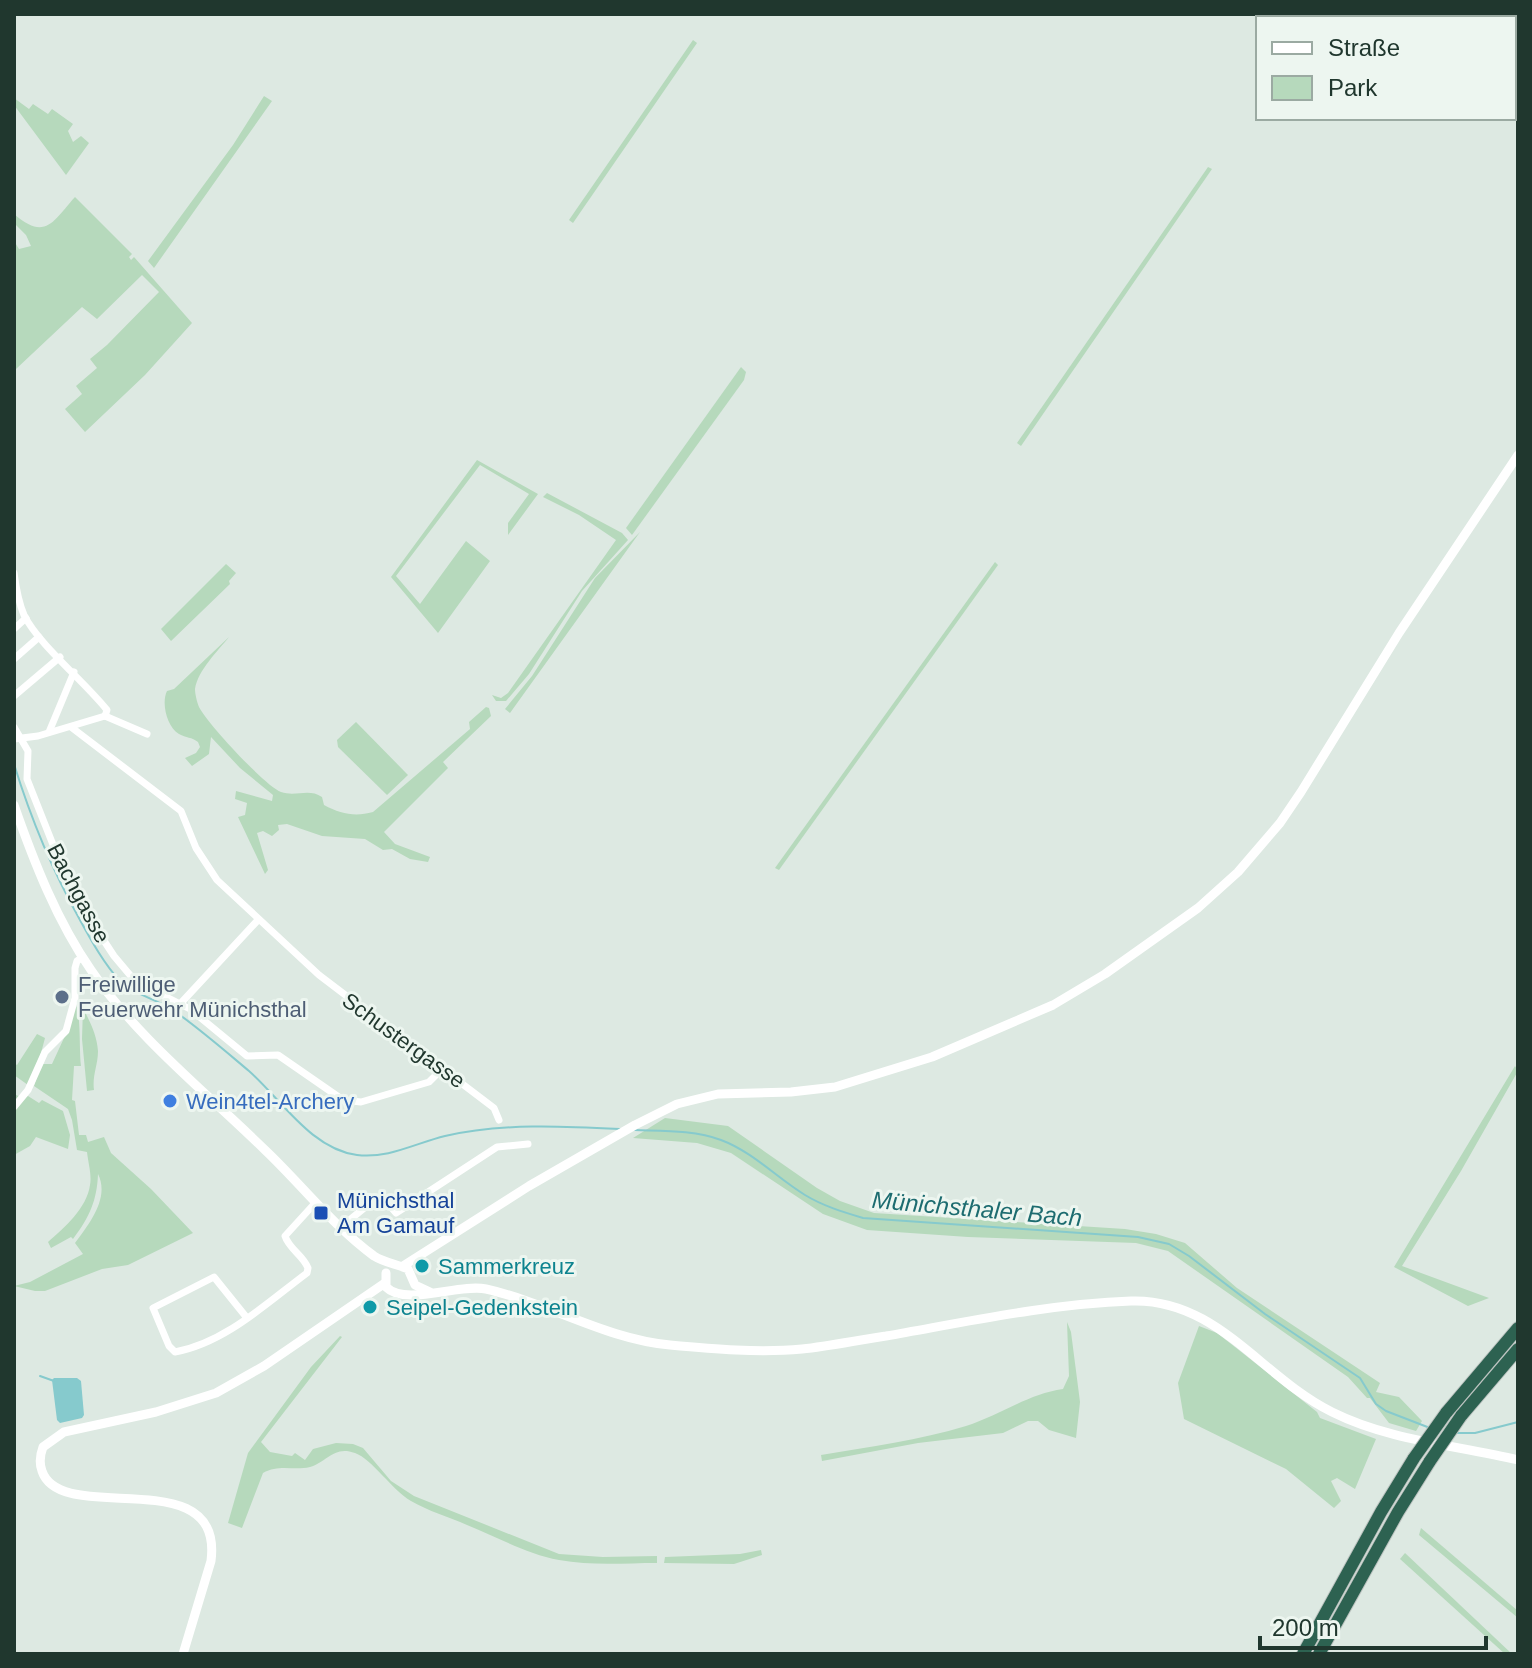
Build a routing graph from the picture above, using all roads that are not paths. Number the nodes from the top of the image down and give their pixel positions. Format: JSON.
{"nodes":[{"id":1,"x":1518,"y":455,"type":"edge"},
{"id":2,"x":14,"y":573,"type":"edge"},
{"id":3,"x":26,"y":618,"type":"junction"},
{"id":4,"x":14,"y":629,"type":"edge"},
{"id":5,"x":39,"y":637,"type":"junction"},
{"id":6,"x":60,"y":657,"type":"junction"},
{"id":7,"x":14,"y":659,"type":"edge"},
{"id":8,"x":74,"y":672,"type":"junction"},
{"id":9,"x":14,"y":696,"type":"edge"},
{"id":10,"x":105,"y":716,"type":"junction"},
{"id":11,"x":14,"y":727,"type":"edge"},
{"id":12,"x":71,"y":727,"type":"junction"},
{"id":13,"x":49,"y":732,"type":"junction"},
{"id":14,"x":147,"y":734,"type":"dead end"},
{"id":15,"x":17,"y":738,"type":"edge"},
{"id":16,"x":14,"y":805,"type":"edge"},
{"id":17,"x":258,"y":920,"type":"junction"},
{"id":18,"x":83,"y":957,"type":"junction"},
{"id":19,"x":181,"y":1003,"type":"junction"},
{"id":20,"x":443,"y":1068,"type":"junction"},
{"id":21,"x":14,"y":1107,"type":"edge"},
{"id":22,"x":499,"y":1120,"type":"dead end"},
{"id":23,"x":528,"y":1144,"type":"dead end"},
{"id":24,"x":316,"y":1202,"type":"junction"},
{"id":25,"x":341,"y":1227,"type":"junction"},
{"id":26,"x":424,"y":1255,"type":"junction"},
{"id":27,"x":376,"y":1257,"type":"junction"},
{"id":28,"x":400,"y":1266,"type":"junction"},
{"id":29,"x":386,"y":1278,"type":"junction"},
{"id":30,"x":412,"y":1279,"type":"junction"},
{"id":31,"x":438,"y":1292,"type":"junction"},
{"id":32,"x":397,"y":1293,"type":"junction"},
{"id":33,"x":367,"y":1296,"type":"junction"},
{"id":34,"x":247,"y":1318,"type":"junction"},
{"id":35,"x":1518,"y":1328,"type":"edge"},
{"id":36,"x":1518,"y":1349,"type":"edge"},
{"id":37,"x":1518,"y":1460,"type":"edge"},
{"id":38,"x":183,"y":1654,"type":"edge"},
{"id":39,"x":1303,"y":1654,"type":"edge"},
{"id":40,"x":1319,"y":1654,"type":"edge"}],
"edges":[{"from":1,"to":26,"type":"street"},
{"from":2,"to":3,"type":"street"},
{"from":3,"to":4,"type":"street"},
{"from":3,"to":5,"type":"street"},
{"from":5,"to":6,"type":"street"},
{"from":5,"to":7,"type":"street"},
{"from":6,"to":8,"type":"street"},
{"from":6,"to":9,"type":"street"},
{"from":8,"to":10,"type":"street"},
{"from":8,"to":13,"type":"street"},
{"from":10,"to":12,"type":"street"},
{"from":10,"to":14,"type":"street"},
{"from":11,"to":15,"type":"street"},
{"from":12,"to":13,"type":"street"},
{"from":12,"to":17,"type":"street","name":"Schustergasse"},
{"from":13,"to":15,"type":"street"},
{"from":15,"to":19,"type":"street","name":"Bachgasse"},
{"from":16,"to":18,"type":"street"},
{"from":17,"to":19,"type":"street"},
{"from":17,"to":20,"type":"street","name":"Schustergasse"},
{"from":18,"to":21,"type":"street"},
{"from":18,"to":24,"type":"street"},
{"from":19,"to":20,"type":"street","name":"Bachgasse"},
{"from":20,"to":22,"type":"street","name":"Schustergasse"},
{"from":23,"to":25,"type":"street"},
{"from":24,"to":25,"type":"street"},
{"from":24,"to":34,"type":"street"},
{"from":25,"to":27,"type":"street"},
{"from":26,"to":28,"type":"street"},
{"from":26,"to":30,"type":"street"},
{"from":27,"to":28,"type":"street"},
{"from":27,"to":29,"type":"street"},
{"from":28,"to":29,"type":"street"},
{"from":28,"to":30,"type":"street"},
{"from":29,"to":32,"type":"street"},
{"from":29,"to":33,"type":"street"},
{"from":30,"to":31,"type":"street"},
{"from":30,"to":32,"type":"street"},
{"from":31,"to":32,"type":"street"},
{"from":31,"to":37,"type":"street"},
{"from":32,"to":33,"type":"street"},
{"from":33,"to":38,"type":"street"},
{"from":34,"to":34,"type":"street"},
{"from":35,"to":39,"type":"highway","bridge":true},
{"from":36,"to":40,"type":"highway","bridge":true}]}
